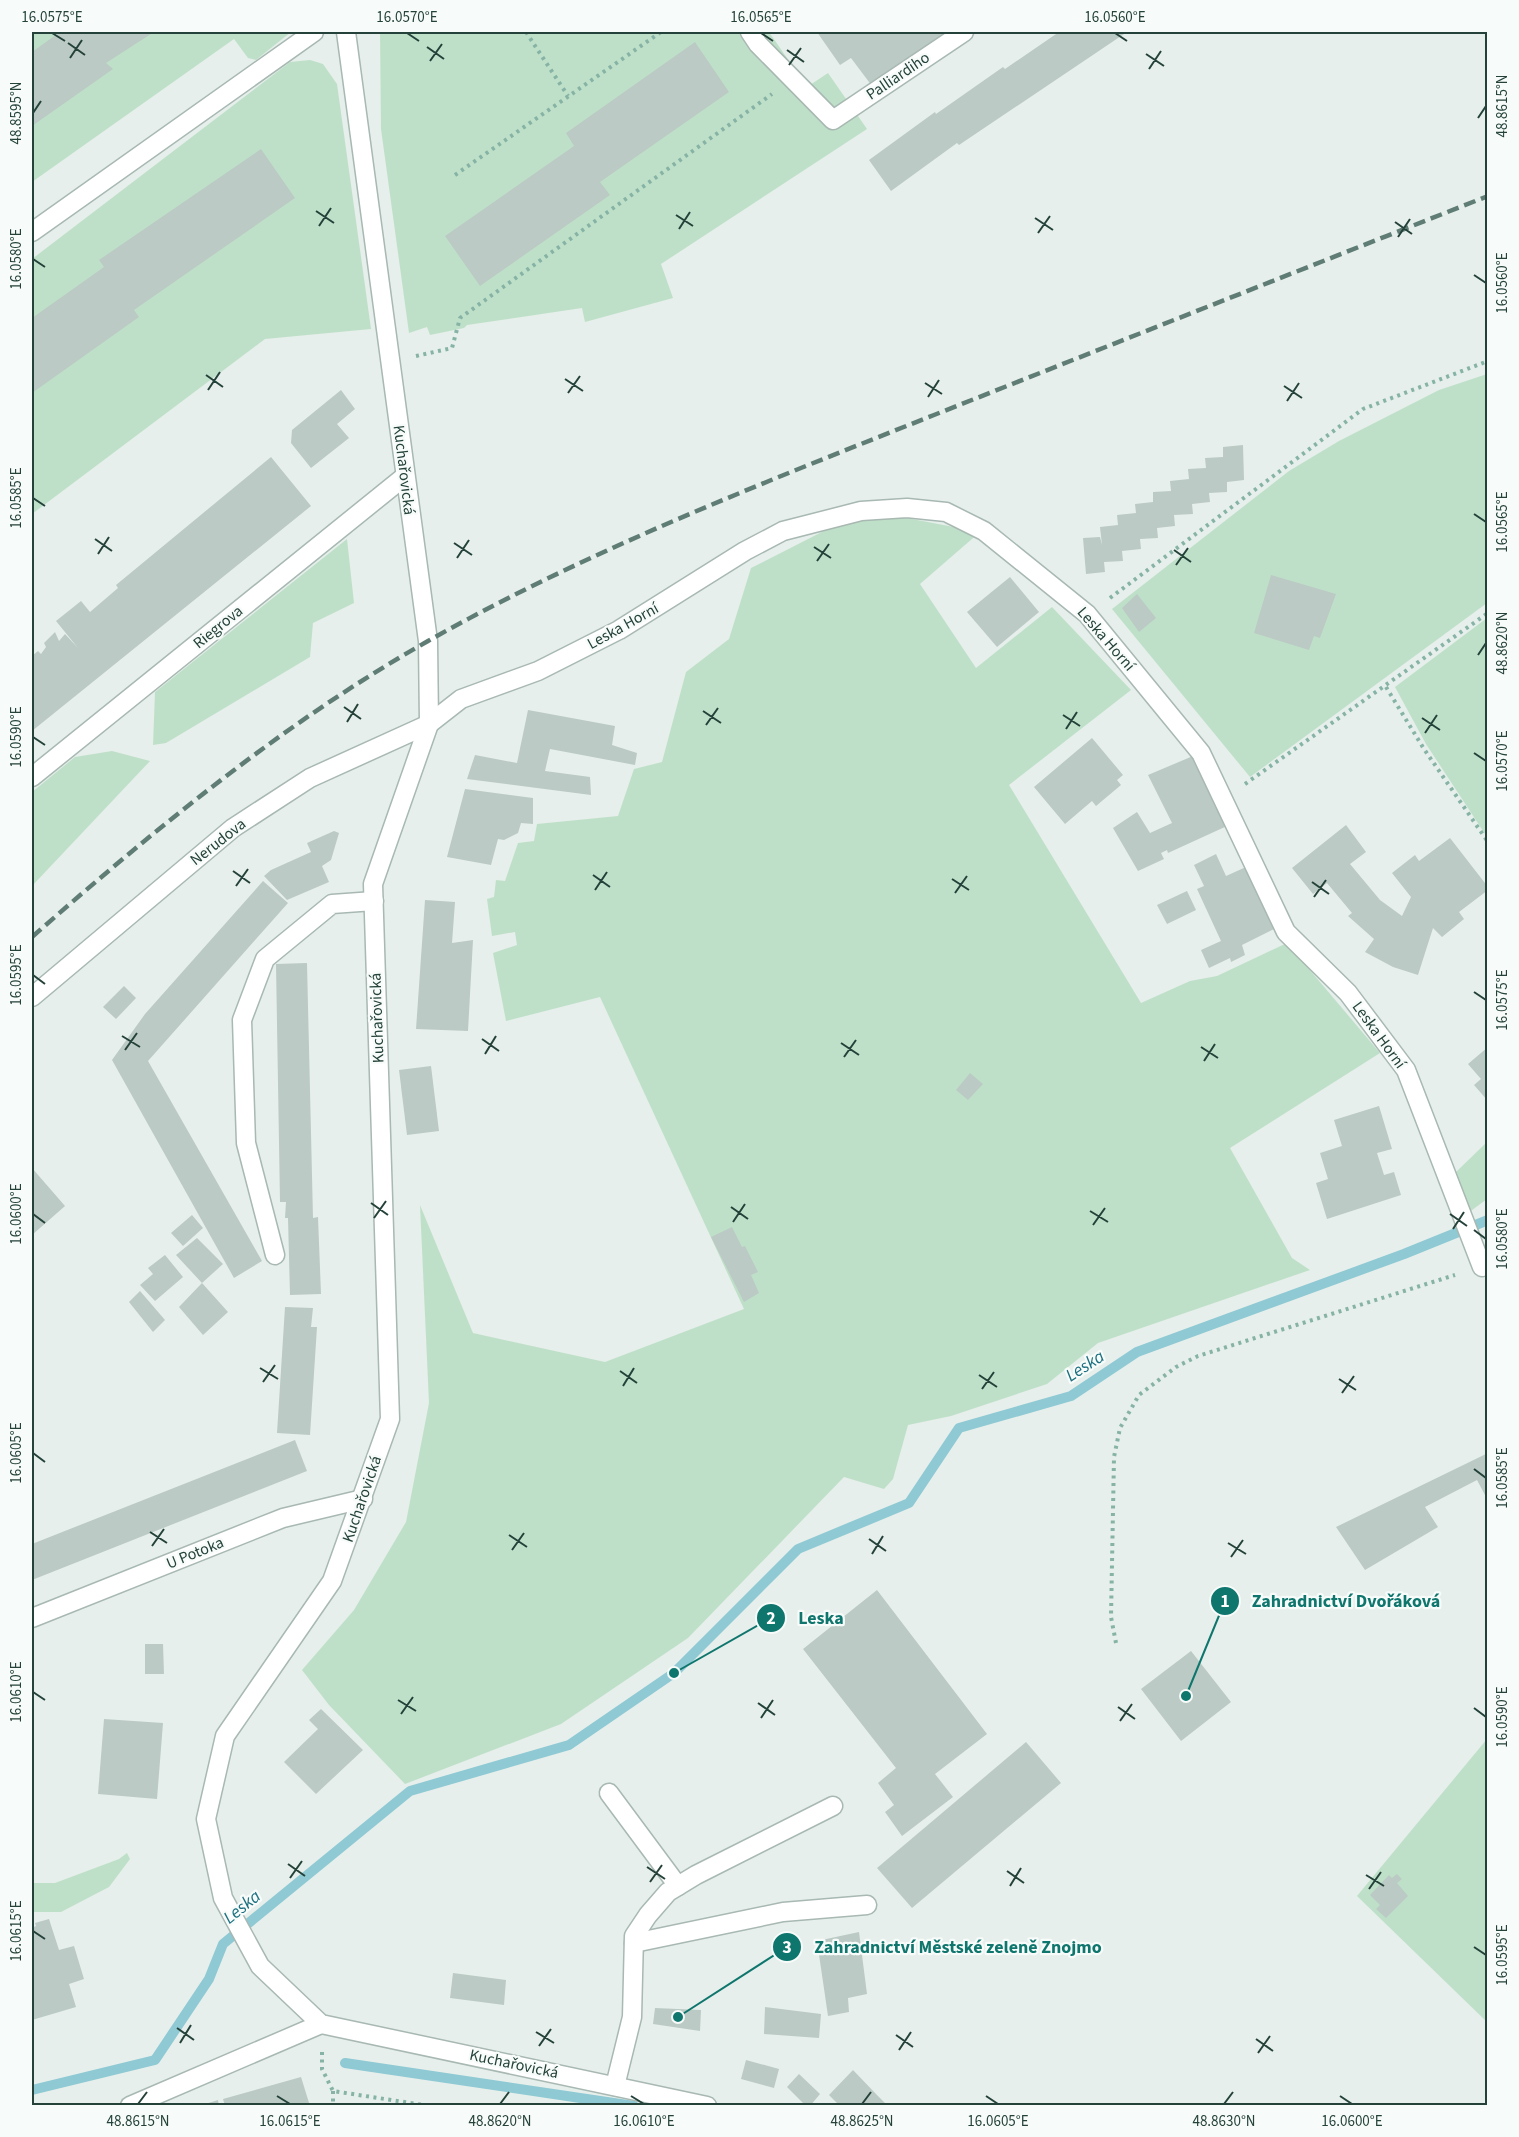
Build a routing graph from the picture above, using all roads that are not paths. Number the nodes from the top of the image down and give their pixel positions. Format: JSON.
{"nodes":[{"id":1,"x":314,"y":32,"type":"edge"},
{"id":2,"x":346,"y":32,"type":"edge"},
{"id":3,"x":750,"y":32,"type":"edge"},
{"id":4,"x":964,"y":32,"type":"edge"},
{"id":5,"x":32,"y":232,"type":"edge"},
{"id":6,"x":404,"y":477,"type":"junction"},
{"id":7,"x":429,"y":724,"type":"junction"},
{"id":8,"x":32,"y":777,"type":"edge"},
{"id":9,"x":374,"y":901,"type":"junction"},
{"id":10,"x":32,"y":998,"type":"edge"},
{"id":11,"x":275,"y":1255,"type":"dead end"},
{"id":12,"x":1482,"y":1267,"type":"dead end"},
{"id":13,"x":363,"y":1499,"type":"junction"},
{"id":14,"x":32,"y":1618,"type":"edge"},
{"id":15,"x":609,"y":1793,"type":"dead end"},
{"id":16,"x":833,"y":1806,"type":"dead end"},
{"id":17,"x":678,"y":1886,"type":"junction"},
{"id":18,"x":867,"y":1905,"type":"dead end"},
{"id":19,"x":634,"y":1943,"type":"junction"},
{"id":20,"x":321,"y":2024,"type":"junction"},
{"id":21,"x":615,"y":2086,"type":"junction"},
{"id":22,"x":130,"y":2106,"type":"edge"},
{"id":23,"x":707,"y":2106,"type":"edge"}],
"edges":[{"from":1,"to":5,"type":"street"},
{"from":2,"to":6,"type":"street","name":"Kuchařovická"},
{"from":3,"to":4,"type":"street","name":"Palliardiho"},
{"from":6,"to":7,"type":"street","name":"Kuchařovická"},
{"from":6,"to":8,"type":"street","name":"Riegrova"},
{"from":7,"to":9,"type":"street","name":"Kuchařovická"},
{"from":7,"to":10,"type":"street","name":"Nerudova"},
{"from":7,"to":12,"type":"street","name":"Leska Horní"},
{"from":9,"to":11,"type":"street"},
{"from":9,"to":13,"type":"street","name":"Kuchařovická"},
{"from":13,"to":14,"type":"street","name":"U Potoka"},
{"from":13,"to":20,"type":"street","name":"Kuchařovická"},
{"from":15,"to":17,"type":"street"},
{"from":16,"to":17,"type":"street"},
{"from":17,"to":19,"type":"street"},
{"from":18,"to":19,"type":"street"},
{"from":19,"to":21,"type":"street"},
{"from":20,"to":21,"type":"street","name":"Kuchařovická"},
{"from":20,"to":22,"type":"street"},
{"from":21,"to":23,"type":"street","name":"Kuchařovická"}]}
